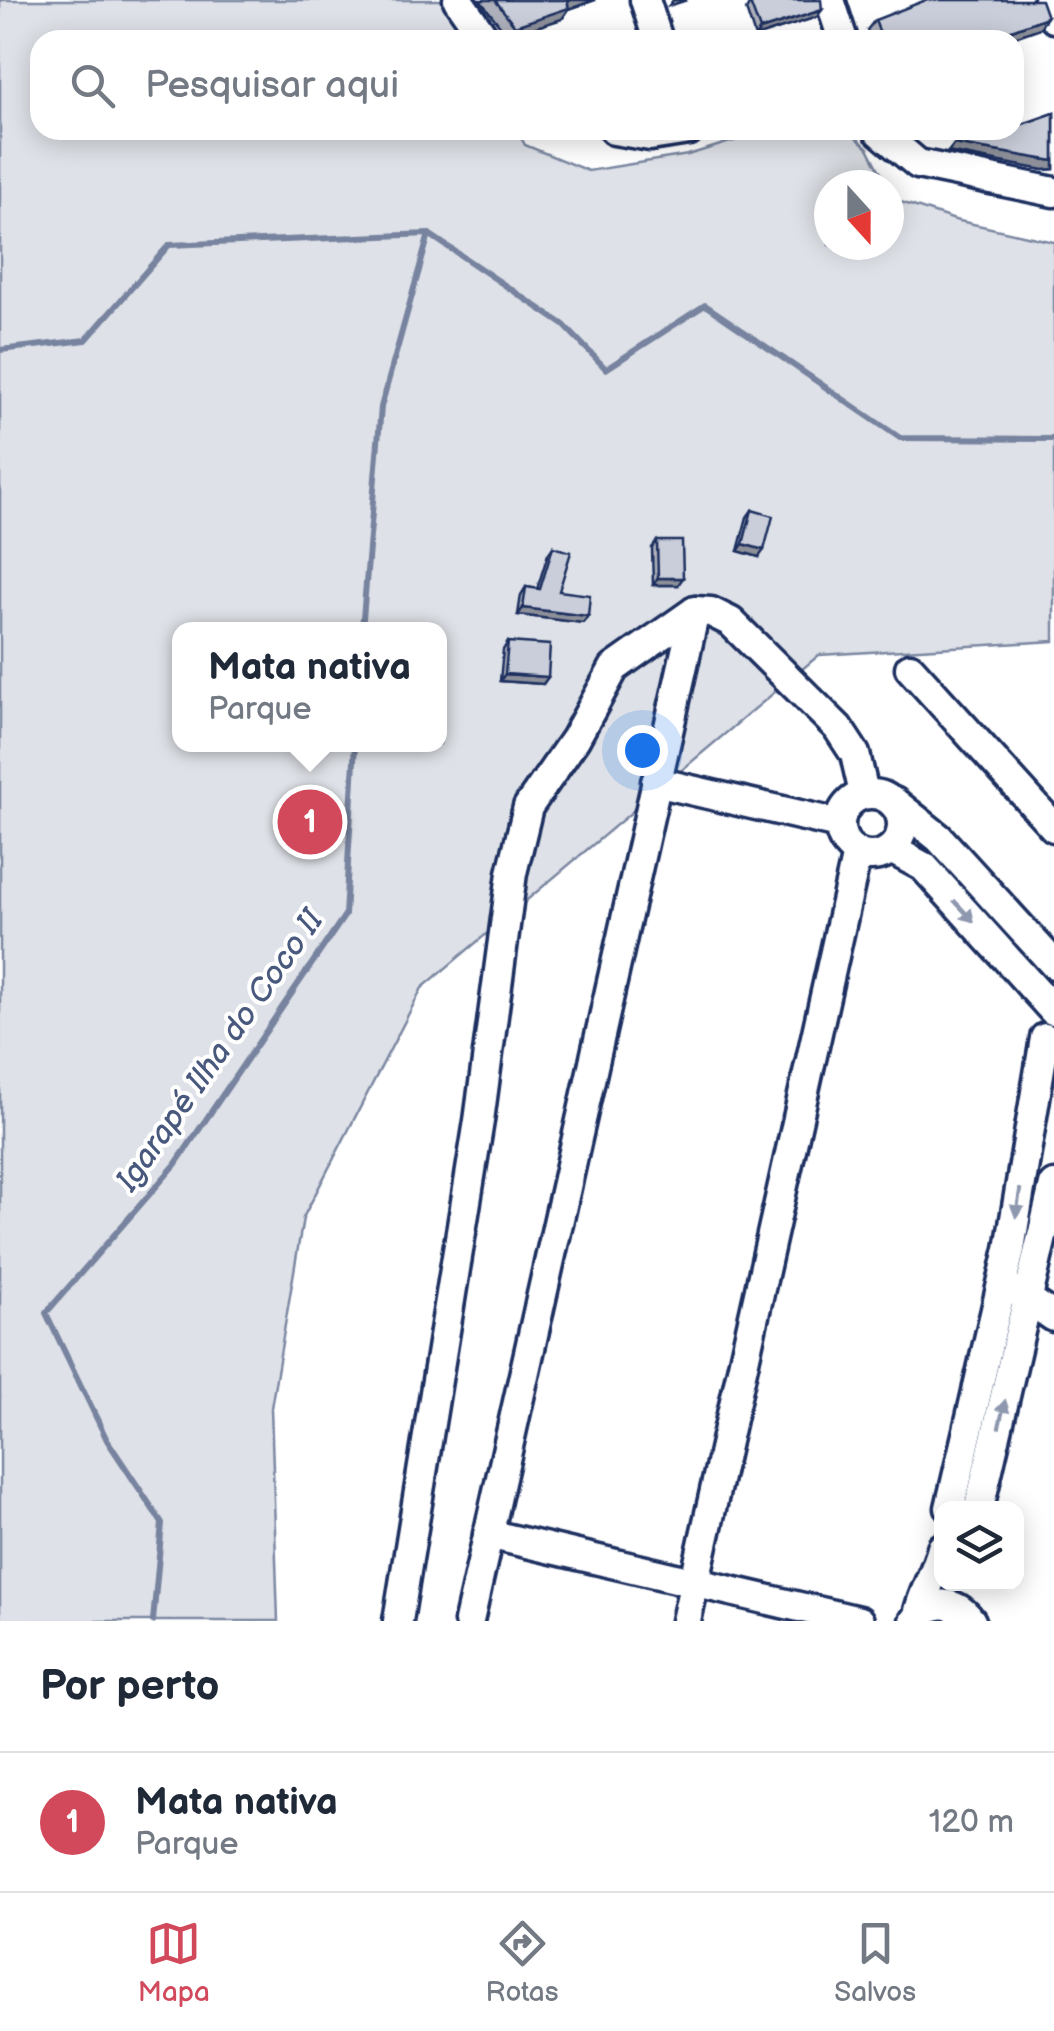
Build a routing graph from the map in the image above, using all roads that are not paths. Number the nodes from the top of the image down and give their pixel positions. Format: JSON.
{"nodes":[{"id":1,"x":458,"y":0,"type":"edge"},
{"id":2,"x":645,"y":0,"type":"edge"},
{"id":3,"x":830,"y":0,"type":"edge"},
{"id":4,"x":1048,"y":0,"type":"edge"},
{"id":5,"x":1054,"y":18,"type":"edge"},
{"id":6,"x":479,"y":30,"type":"edge"},
{"id":7,"x":655,"y":30,"type":"edge"},
{"id":8,"x":840,"y":30,"type":"edge"},
{"id":9,"x":890,"y":140,"type":"edge"},
{"id":10,"x":1054,"y":192,"type":"edge"},
{"id":11,"x":695,"y":612,"type":"junction"},
{"id":12,"x":910,"y":668,"type":"dead end"},
{"id":13,"x":656,"y":782,"type":"junction"},
{"id":14,"x":864,"y":794,"type":"junction"},
{"id":15,"x":894,"y":802,"type":"junction"},
{"id":16,"x":839,"y":824,"type":"junction"},
{"id":17,"x":1054,"y":828,"type":"edge"},
{"id":18,"x":891,"y":849,"type":"junction"},
{"id":19,"x":857,"y":853,"type":"junction"},
{"id":20,"x":1054,"y":963,"type":"edge"},
{"id":21,"x":1034,"y":986,"type":"junction"},
{"id":22,"x":1053,"y":1009,"type":"edge"},
{"id":23,"x":1049,"y":1046,"type":"edge"},
{"id":24,"x":1054,"y":1186,"type":"edge"},
{"id":25,"x":1010,"y":1249,"type":"junction"},
{"id":26,"x":1046,"y":1270,"type":"edge"},
{"id":27,"x":1001,"y":1284,"type":"junction"},
{"id":28,"x":1030,"y":1298,"type":"junction"},
{"id":29,"x":1054,"y":1318,"type":"edge"},
{"id":30,"x":952,"y":1501,"type":"edge"},
{"id":31,"x":981,"y":1501,"type":"edge"},
{"id":32,"x":488,"y":1534,"type":"junction"},
{"id":33,"x":934,"y":1581,"type":"edge"},
{"id":34,"x":694,"y":1584,"type":"junction"},
{"id":35,"x":964,"y":1591,"type":"edge"},
{"id":36,"x":968,"y":1617,"type":"edge"},
{"id":37,"x":916,"y":1618,"type":"edge"},
{"id":38,"x":398,"y":1621,"type":"edge"},
{"id":39,"x":469,"y":1621,"type":"edge"},
{"id":40,"x":686,"y":1621,"type":"edge"},
{"id":41,"x":859,"y":1621,"type":"edge"}],
"edges":[{"from":1,"to":6,"type":"street"},
{"from":2,"to":7,"type":"street"},
{"from":3,"to":8,"type":"street"},
{"from":4,"to":5,"type":"street"},
{"from":9,"to":10,"type":"street"},
{"from":11,"to":13,"type":"street"},
{"from":11,"to":14,"type":"street"},
{"from":11,"to":38,"type":"street"},
{"from":12,"to":17,"type":"street"},
{"from":13,"to":16,"type":"street"},
{"from":13,"to":32,"type":"street"},
{"from":14,"to":15,"type":"street"},
{"from":14,"to":16,"type":"street"},
{"from":15,"to":18,"type":"street"},
{"from":15,"to":20,"type":"street"},
{"from":16,"to":19,"type":"street"},
{"from":18,"to":19,"type":"street"},
{"from":18,"to":21,"type":"street","one_way":true},
{"from":19,"to":34,"type":"street"},
{"from":20,"to":21,"type":"street"},
{"from":21,"to":22,"type":"street"},
{"from":22,"to":23,"type":"street"},
{"from":23,"to":25,"type":"street","one_way":true},
{"from":24,"to":26,"type":"street"},
{"from":25,"to":26,"type":"street"},
{"from":25,"to":27,"type":"street"},
{"from":26,"to":28,"type":"street"},
{"from":27,"to":28,"type":"street"},
{"from":27,"to":30,"type":"street"},
{"from":28,"to":29,"type":"street"},
{"from":31,"to":28,"type":"street","one_way":true},
{"from":32,"to":34,"type":"street"},
{"from":32,"to":39,"type":"street"},
{"from":33,"to":37,"type":"street"},
{"from":34,"to":40,"type":"street"},
{"from":34,"to":41,"type":"street"},
{"from":35,"to":36,"type":"street"},
{"from":36,"to":37,"type":"street"}]}
